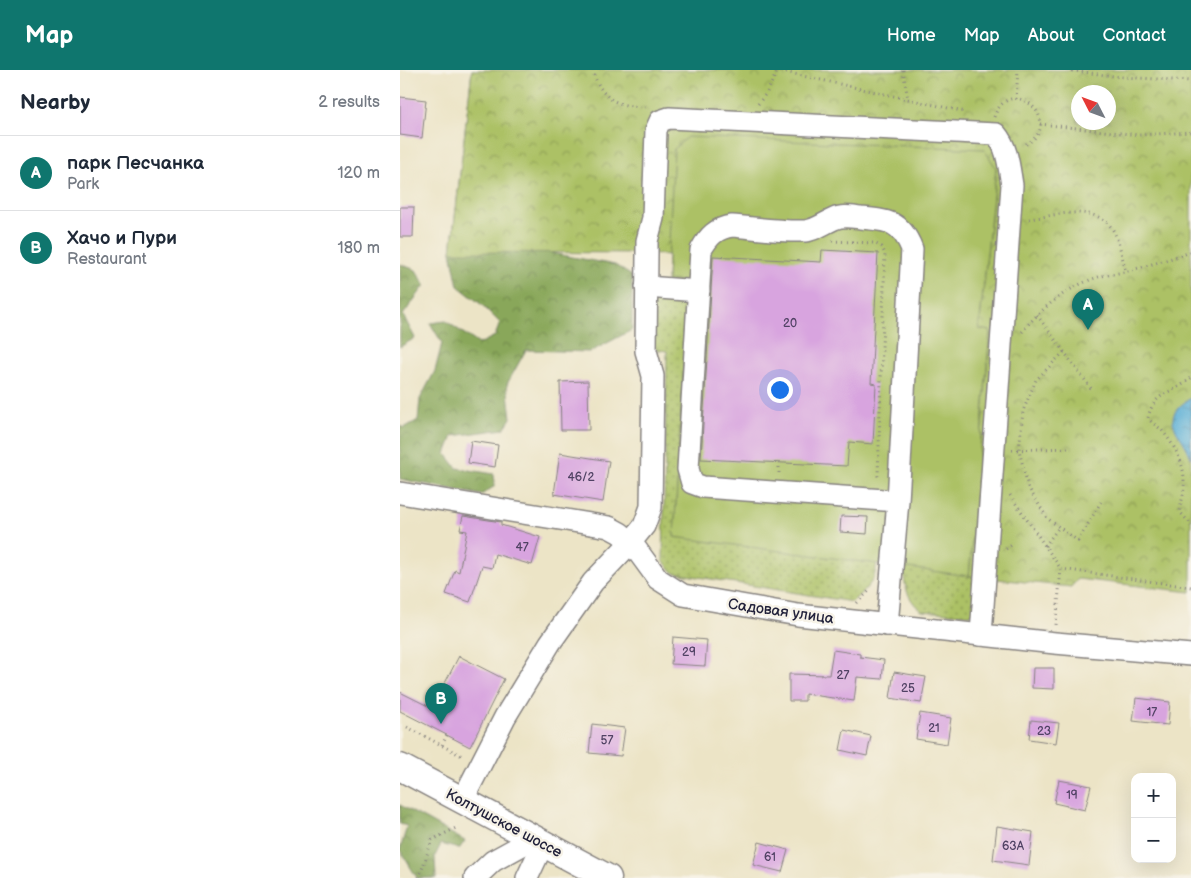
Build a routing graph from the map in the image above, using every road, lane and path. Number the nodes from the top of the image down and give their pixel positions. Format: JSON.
{"nodes":[{"id":1,"x":777,"y":70,"type":"edge"},
{"id":2,"x":904,"y":70,"type":"edge"},
{"id":3,"x":1018,"y":70,"type":"edge"},
{"id":4,"x":1067,"y":70,"type":"edge"},
{"id":5,"x":1191,"y":82,"type":"edge"},
{"id":6,"x":1016,"y":98,"type":"junction"},
{"id":7,"x":908,"y":99,"type":"junction"},
{"id":8,"x":974,"y":114,"type":"dead end"},
{"id":9,"x":1040,"y":124,"type":"junction"},
{"id":10,"x":1191,"y":132,"type":"edge"},
{"id":11,"x":999,"y":137,"type":"junction"},
{"id":12,"x":1009,"y":222,"type":"junction"},
{"id":13,"x":825,"y":241,"type":"dead end"},
{"id":14,"x":1191,"y":252,"type":"edge"},
{"id":15,"x":1126,"y":272,"type":"junction"},
{"id":16,"x":646,"y":287,"type":"junction"},
{"id":17,"x":699,"y":291,"type":"junction"},
{"id":18,"x":1036,"y":315,"type":"junction"},
{"id":19,"x":1018,"y":339,"type":"dead end"},
{"id":20,"x":1064,"y":352,"type":"junction"},
{"id":21,"x":1191,"y":378,"type":"edge"},
{"id":22,"x":1093,"y":391,"type":"dead end"},
{"id":23,"x":1068,"y":448,"type":"dead end"},
{"id":24,"x":1019,"y":450,"type":"junction"},
{"id":25,"x":993,"y":461,"type":"junction"},
{"id":26,"x":1184,"y":482,"type":"junction"},
{"id":27,"x":1190,"y":483,"type":"dead end"},
{"id":28,"x":881,"y":484,"type":"dead end"},
{"id":29,"x":400,"y":492,"type":"edge"},
{"id":30,"x":898,"y":501,"type":"junction"},
{"id":31,"x":1101,"y":502,"type":"dead end"},
{"id":32,"x":1191,"y":526,"type":"edge"},
{"id":33,"x":1059,"y":527,"type":"junction"},
{"id":34,"x":631,"y":542,"type":"junction"},
{"id":35,"x":1045,"y":546,"type":"junction"},
{"id":36,"x":1061,"y":569,"type":"junction"},
{"id":37,"x":1191,"y":587,"type":"edge"},
{"id":38,"x":887,"y":625,"type":"junction"},
{"id":39,"x":981,"y":635,"type":"junction"},
{"id":40,"x":1055,"y":643,"type":"junction"},
{"id":41,"x":1191,"y":655,"type":"edge"},
{"id":42,"x":407,"y":728,"type":"dead end"},
{"id":43,"x":447,"y":735,"type":"dead end"},
{"id":44,"x":442,"y":745,"type":"junction"},
{"id":45,"x":481,"y":765,"type":"junction"},
{"id":46,"x":400,"y":767,"type":"edge"},
{"id":47,"x":462,"y":801,"type":"junction"},
{"id":48,"x":458,"y":827,"type":"dead end"},
{"id":49,"x":538,"y":842,"type":"junction"},
{"id":50,"x":419,"y":878,"type":"edge"},
{"id":51,"x":475,"y":878,"type":"edge"},
{"id":52,"x":526,"y":878,"type":"edge"},
{"id":53,"x":608,"y":878,"type":"edge"}],
"edges":[{"from":1,"to":7,"type":"path"},
{"from":2,"to":7,"type":"path"},
{"from":3,"to":6,"type":"path"},
{"from":4,"to":5,"type":"path"},
{"from":6,"to":9,"type":"path"},
{"from":6,"to":11,"type":"path"},
{"from":7,"to":8,"type":"path"},
{"from":9,"to":10,"type":"path"},
{"from":9,"to":11,"type":"path"},
{"from":11,"to":12,"type":"street"},
{"from":11,"to":16,"type":"street"},
{"from":12,"to":15,"type":"path"},
{"from":12,"to":25,"type":"street"},
{"from":13,"to":28,"type":"path"},
{"from":14,"to":15,"type":"path"},
{"from":15,"to":18,"type":"path"},
{"from":16,"to":17,"type":"street"},
{"from":16,"to":34,"type":"street"},
{"from":17,"to":30,"type":"street"},
{"from":17,"to":30,"type":"street"},
{"from":18,"to":19,"type":"path"},
{"from":18,"to":20,"type":"path"},
{"from":20,"to":22,"type":"path"},
{"from":20,"to":24,"type":"path"},
{"from":21,"to":26,"type":"path"},
{"from":23,"to":24,"type":"path"},
{"from":24,"to":33,"type":"path"},
{"from":25,"to":35,"type":"path"},
{"from":25,"to":39,"type":"street"},
{"from":26,"to":27,"type":"path"},
{"from":26,"to":32,"type":"path"},
{"from":29,"to":34,"type":"street","name":"Садовая улица"},
{"from":30,"to":38,"type":"street"},
{"from":31,"to":33,"type":"path"},
{"from":33,"to":35,"type":"path"},
{"from":34,"to":38,"type":"street","name":"Садовая улица"},
{"from":34,"to":45,"type":"street"},
{"from":35,"to":36,"type":"path"},
{"from":36,"to":37,"type":"path"},
{"from":36,"to":40,"type":"path"},
{"from":38,"to":39,"type":"street","name":"Садовая улица"},
{"from":39,"to":40,"type":"street","name":"Садовая улица"},
{"from":40,"to":41,"type":"street","name":"Садовая улица"},
{"from":42,"to":44,"type":"path"},
{"from":43,"to":44,"type":"path"},
{"from":44,"to":45,"type":"path"},
{"from":45,"to":47,"type":"street"},
{"from":46,"to":47,"type":"main road","name":"Колтушское шоссе"},
{"from":47,"to":49,"type":"main road","name":"Колтушское шоссе"},
{"from":48,"to":50,"type":"path"},
{"from":49,"to":51,"type":"street"},
{"from":49,"to":52,"type":"street"},
{"from":49,"to":53,"type":"main road","name":"Колтушское шоссе"}]}
